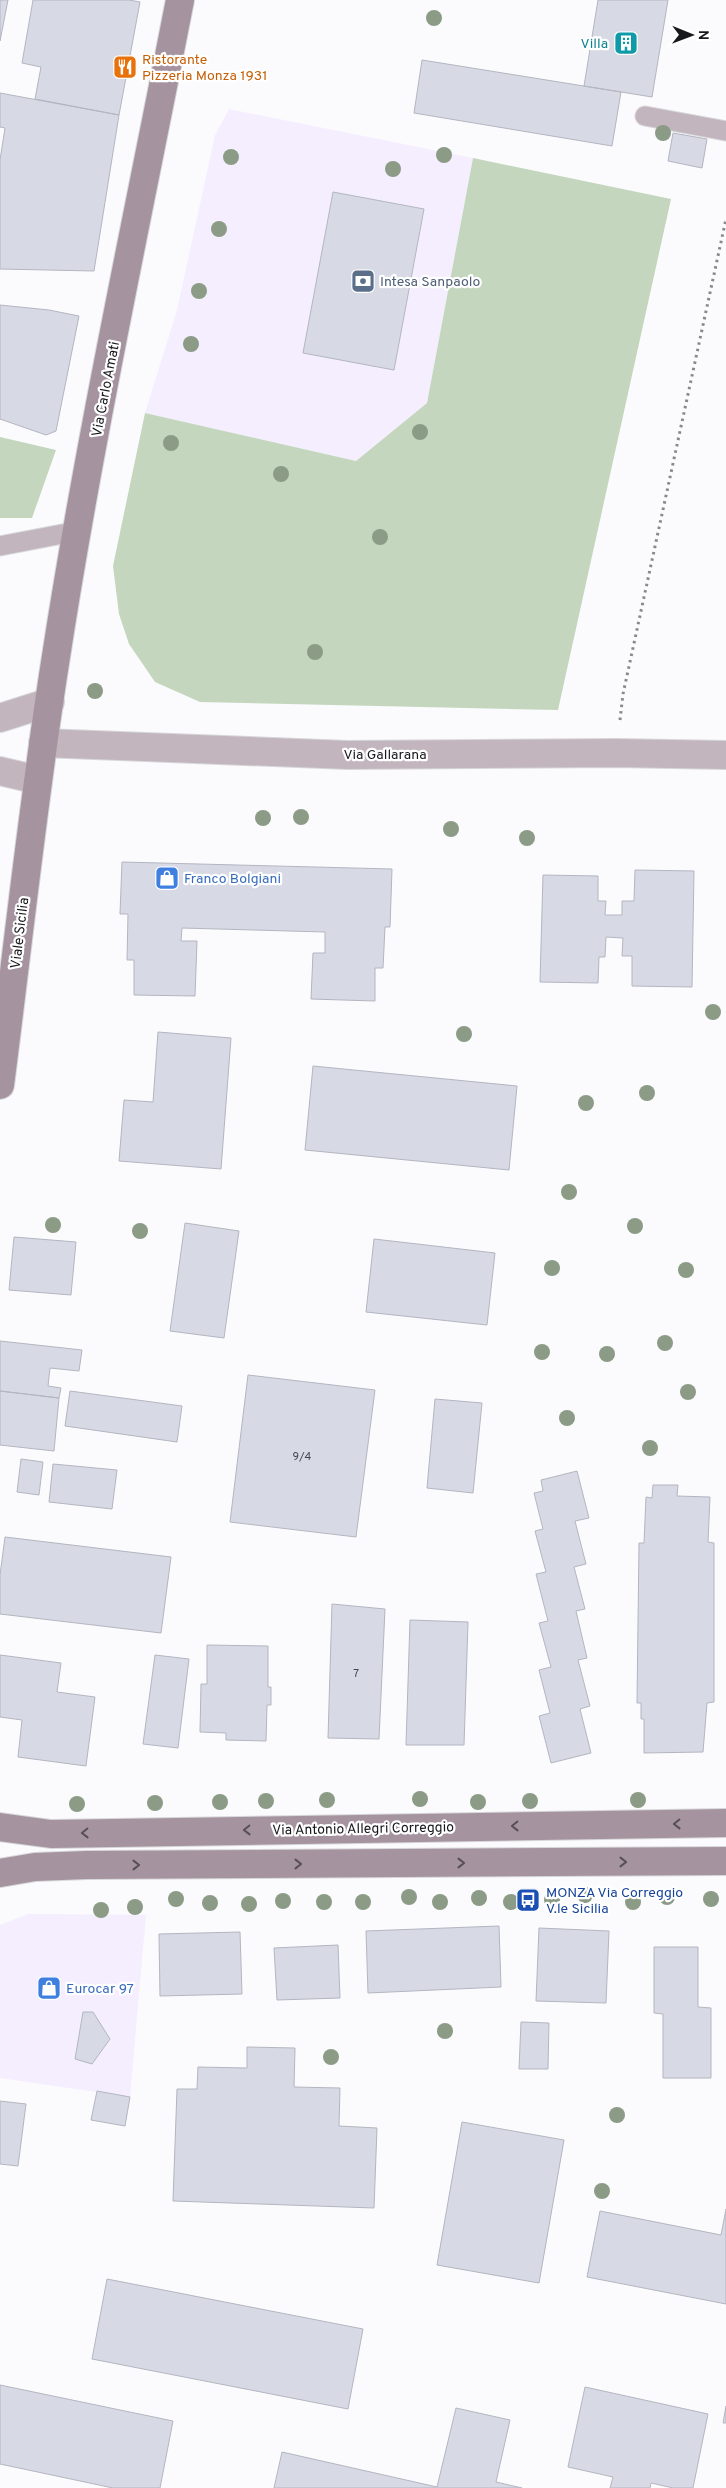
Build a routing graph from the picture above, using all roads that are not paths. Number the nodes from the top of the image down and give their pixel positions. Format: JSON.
{"nodes":[{"id":1,"x":180,"y":0,"type":"edge"},
{"id":2,"x":645,"y":116,"type":"dead end"},
{"id":3,"x":726,"y":131,"type":"edge"},
{"id":4,"x":78,"y":532,"type":"junction"},
{"id":5,"x":0,"y":546,"type":"edge"},
{"id":6,"x":50,"y":702,"type":"junction"},
{"id":7,"x":0,"y":718,"type":"edge"},
{"id":8,"x":44,"y":743,"type":"junction"},
{"id":9,"x":726,"y":754,"type":"edge"},
{"id":10,"x":0,"y":771,"type":"edge"},
{"id":11,"x":38,"y":780,"type":"junction"},
{"id":12,"x":0,"y":1085,"type":"edge"},
{"id":13,"x":726,"y":1823,"type":"edge"},
{"id":14,"x":0,"y":1827,"type":"edge"},
{"id":15,"x":726,"y":1862,"type":"edge"},
{"id":16,"x":0,"y":1873,"type":"edge"}],
"edges":[{"from":1,"to":4,"type":"street","name":"Via Carlo Amati"},
{"from":2,"to":3,"type":"lane"},
{"from":4,"to":5,"type":"lane"},
{"from":4,"to":6,"type":"street","name":"Via Carlo Amati"},
{"from":6,"to":7,"type":"street"},
{"from":6,"to":8,"type":"street","name":"Via Carlo Amati"},
{"from":8,"to":9,"type":"street","name":"Via Gallarana"},
{"from":8,"to":11,"type":"street","name":"Via Carlo Amati"},
{"from":10,"to":11,"type":"street"},
{"from":11,"to":12,"type":"street","name":"Viale Sicilia"},
{"from":13,"to":14,"type":"street","name":"Via Antonio Allegri Correggio","one_way":true},
{"from":16,"to":15,"type":"street","one_way":true}]}
